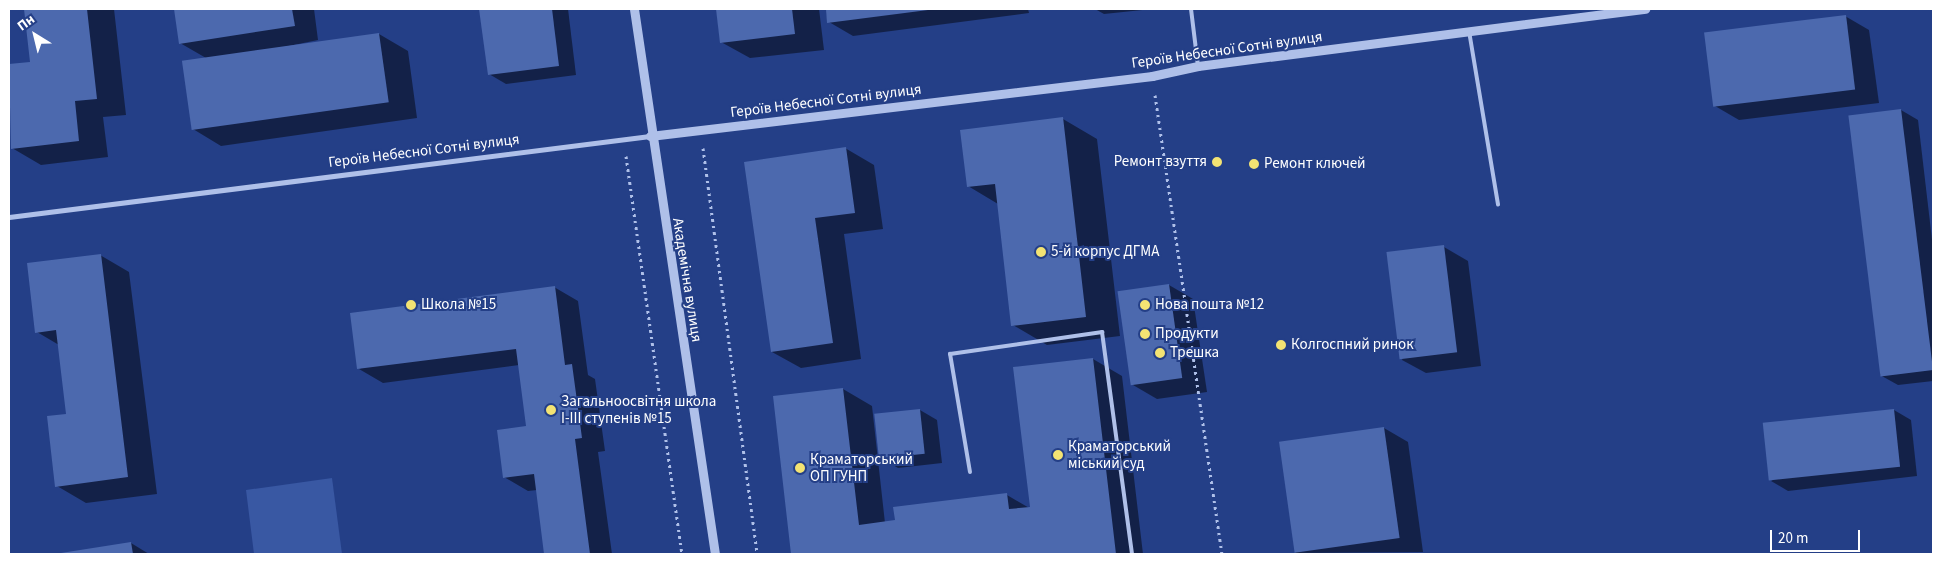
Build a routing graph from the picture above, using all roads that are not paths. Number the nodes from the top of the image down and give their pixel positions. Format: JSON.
{"nodes":[{"id":1,"x":634,"y":9,"type":"edge"},
{"id":2,"x":1191,"y":9,"type":"edge"},
{"id":3,"x":1645,"y":9,"type":"edge"},
{"id":4,"x":1469,"y":31,"type":"junction"},
{"id":5,"x":1198,"y":66,"type":"junction"},
{"id":6,"x":650,"y":136,"type":"junction"},
{"id":7,"x":1498,"y":205,"type":"dead end"},
{"id":8,"x":9,"y":217,"type":"edge"},
{"id":9,"x":970,"y":472,"type":"dead end"},
{"id":10,"x":715,"y":554,"type":"edge"},
{"id":11,"x":1132,"y":554,"type":"edge"}],
"edges":[{"from":1,"to":6,"type":"street","name":"Академічна вулиця"},
{"from":2,"to":5,"type":"lane"},
{"from":3,"to":4,"type":"street","name":"Героїв Небесної Сотні вулиця"},
{"from":4,"to":5,"type":"street","name":"Героїв Небесної Сотні вулиця"},
{"from":4,"to":7,"type":"lane"},
{"from":5,"to":6,"type":"street","name":"Героїв Небесної Сотні вулиця"},
{"from":6,"to":8,"type":"street","name":"Героїв Небесної Сотні вулиця"},
{"from":6,"to":10,"type":"street","name":"Академічна вулиця"},
{"from":9,"to":11,"type":"lane"}]}
